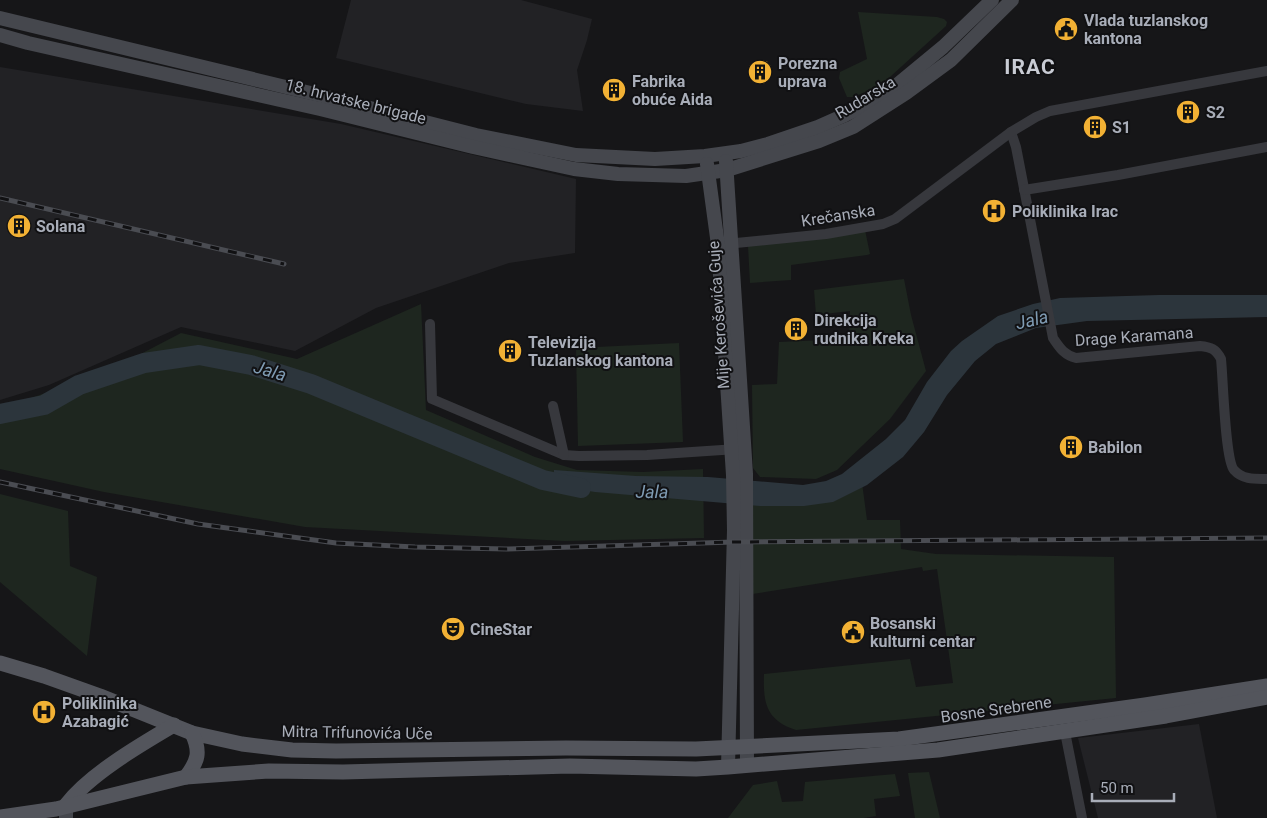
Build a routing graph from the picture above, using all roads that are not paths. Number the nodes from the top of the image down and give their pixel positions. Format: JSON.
{"nodes":[{"id":1,"x":992,"y":0,"type":"edge"},
{"id":2,"x":1012,"y":0,"type":"edge"},
{"id":3,"x":0,"y":18,"type":"edge"},
{"id":4,"x":0,"y":35,"type":"edge"},
{"id":5,"x":1267,"y":71,"type":"edge"},
{"id":6,"x":1011,"y":132,"type":"junction"},
{"id":7,"x":1267,"y":147,"type":"edge"},
{"id":8,"x":725,"y":153,"type":"junction"},
{"id":9,"x":705,"y":156,"type":"junction"},
{"id":10,"x":727,"y":170,"type":"junction"},
{"id":11,"x":708,"y":173,"type":"junction"},
{"id":12,"x":1024,"y":190,"type":"junction"},
{"id":13,"x":724,"y":244,"type":"junction"},
{"id":14,"x":430,"y":324,"type":"dead end"},
{"id":15,"x":554,"y":406,"type":"dead end"},
{"id":16,"x":738,"y":449,"type":"junction"},
{"id":17,"x":564,"y":455,"type":"junction"},
{"id":18,"x":1267,"y":478,"type":"edge"},
{"id":19,"x":740,"y":530,"type":"junction"},
{"id":20,"x":0,"y":663,"type":"edge"},
{"id":21,"x":1267,"y":686,"type":"edge"},
{"id":22,"x":1267,"y":697,"type":"edge"},
{"id":23,"x":174,"y":725,"type":"junction"},
{"id":24,"x":1065,"y":732,"type":"junction"},
{"id":25,"x":192,"y":733,"type":"junction"},
{"id":26,"x":747,"y":747,"type":"junction"},
{"id":27,"x":728,"y":748,"type":"junction"},
{"id":28,"x":747,"y":765,"type":"junction"},
{"id":29,"x":728,"y":767,"type":"junction"},
{"id":30,"x":186,"y":778,"type":"junction"},
{"id":31,"x":66,"y":812,"type":"edge"},
{"id":32,"x":0,"y":818,"type":"edge"},
{"id":33,"x":1082,"y":818,"type":"edge"}],
"edges":[{"from":1,"to":8,"type":"main road","name":"Rudarska"},
{"from":2,"to":10,"type":"main road","name":"Rudarska"},
{"from":3,"to":9,"type":"main road","name":"18. hrvatske brigade"},
{"from":4,"to":11,"type":"main road","name":"18. hrvatske brigade"},
{"from":5,"to":6,"type":"street","name":"Krečanska"},
{"from":6,"to":12,"type":"street"},
{"from":6,"to":13,"type":"street","name":"Krečanska"},
{"from":7,"to":12,"type":"street"},
{"from":8,"to":9,"type":"main road","name":"Rudarska"},
{"from":8,"to":10,"type":"main road","name":"Mije Keroševića Guje"},
{"from":9,"to":11,"type":"main road","name":"Mije Keroševića Guje"},
{"from":10,"to":11,"type":"main road","name":"Rudarska"},
{"from":10,"to":13,"type":"main road","name":"Mije Keroševića Guje"},
{"from":11,"to":13,"type":"main road","name":"Mije Keroševića Guje"},
{"from":12,"to":18,"type":"street","name":"Drage Karamana"},
{"from":13,"to":16,"type":"main road","name":"Mije Keroševića Guje"},
{"from":14,"to":17,"type":"street"},
{"from":15,"to":17,"type":"street"},
{"from":16,"to":17,"type":"street"},
{"from":16,"to":19,"type":"main road","name":"Mije Keroševića Guje"},
{"from":19,"to":26,"type":"main road"},
{"from":19,"to":27,"type":"main road"},
{"from":20,"to":23,"type":"main road","name":"Mitra Trifunovića Uče"},
{"from":21,"to":26,"type":"main road","name":"Bosne Srebrene"},
{"from":22,"to":24,"type":"main road","name":"Bosne Srebrene"},
{"from":23,"to":25,"type":"main road","name":"Mitra Trifunovića Uče"},
{"from":23,"to":31,"type":"main road"},
{"from":24,"to":28,"type":"main road","name":"Bosne Srebrene"},
{"from":24,"to":33,"type":"street"},
{"from":25,"to":27,"type":"main road","name":"Mitra Trifunovića Uče"},
{"from":25,"to":30,"type":"main road"},
{"from":26,"to":27,"type":"main road","name":"Bosne Srebrene"},
{"from":26,"to":28,"type":"main road"},
{"from":27,"to":29,"type":"main road"},
{"from":28,"to":29,"type":"main road"},
{"from":29,"to":30,"type":"main road"},
{"from":30,"to":31,"type":"main road"},
{"from":31,"to":32,"type":"main road"}]}
